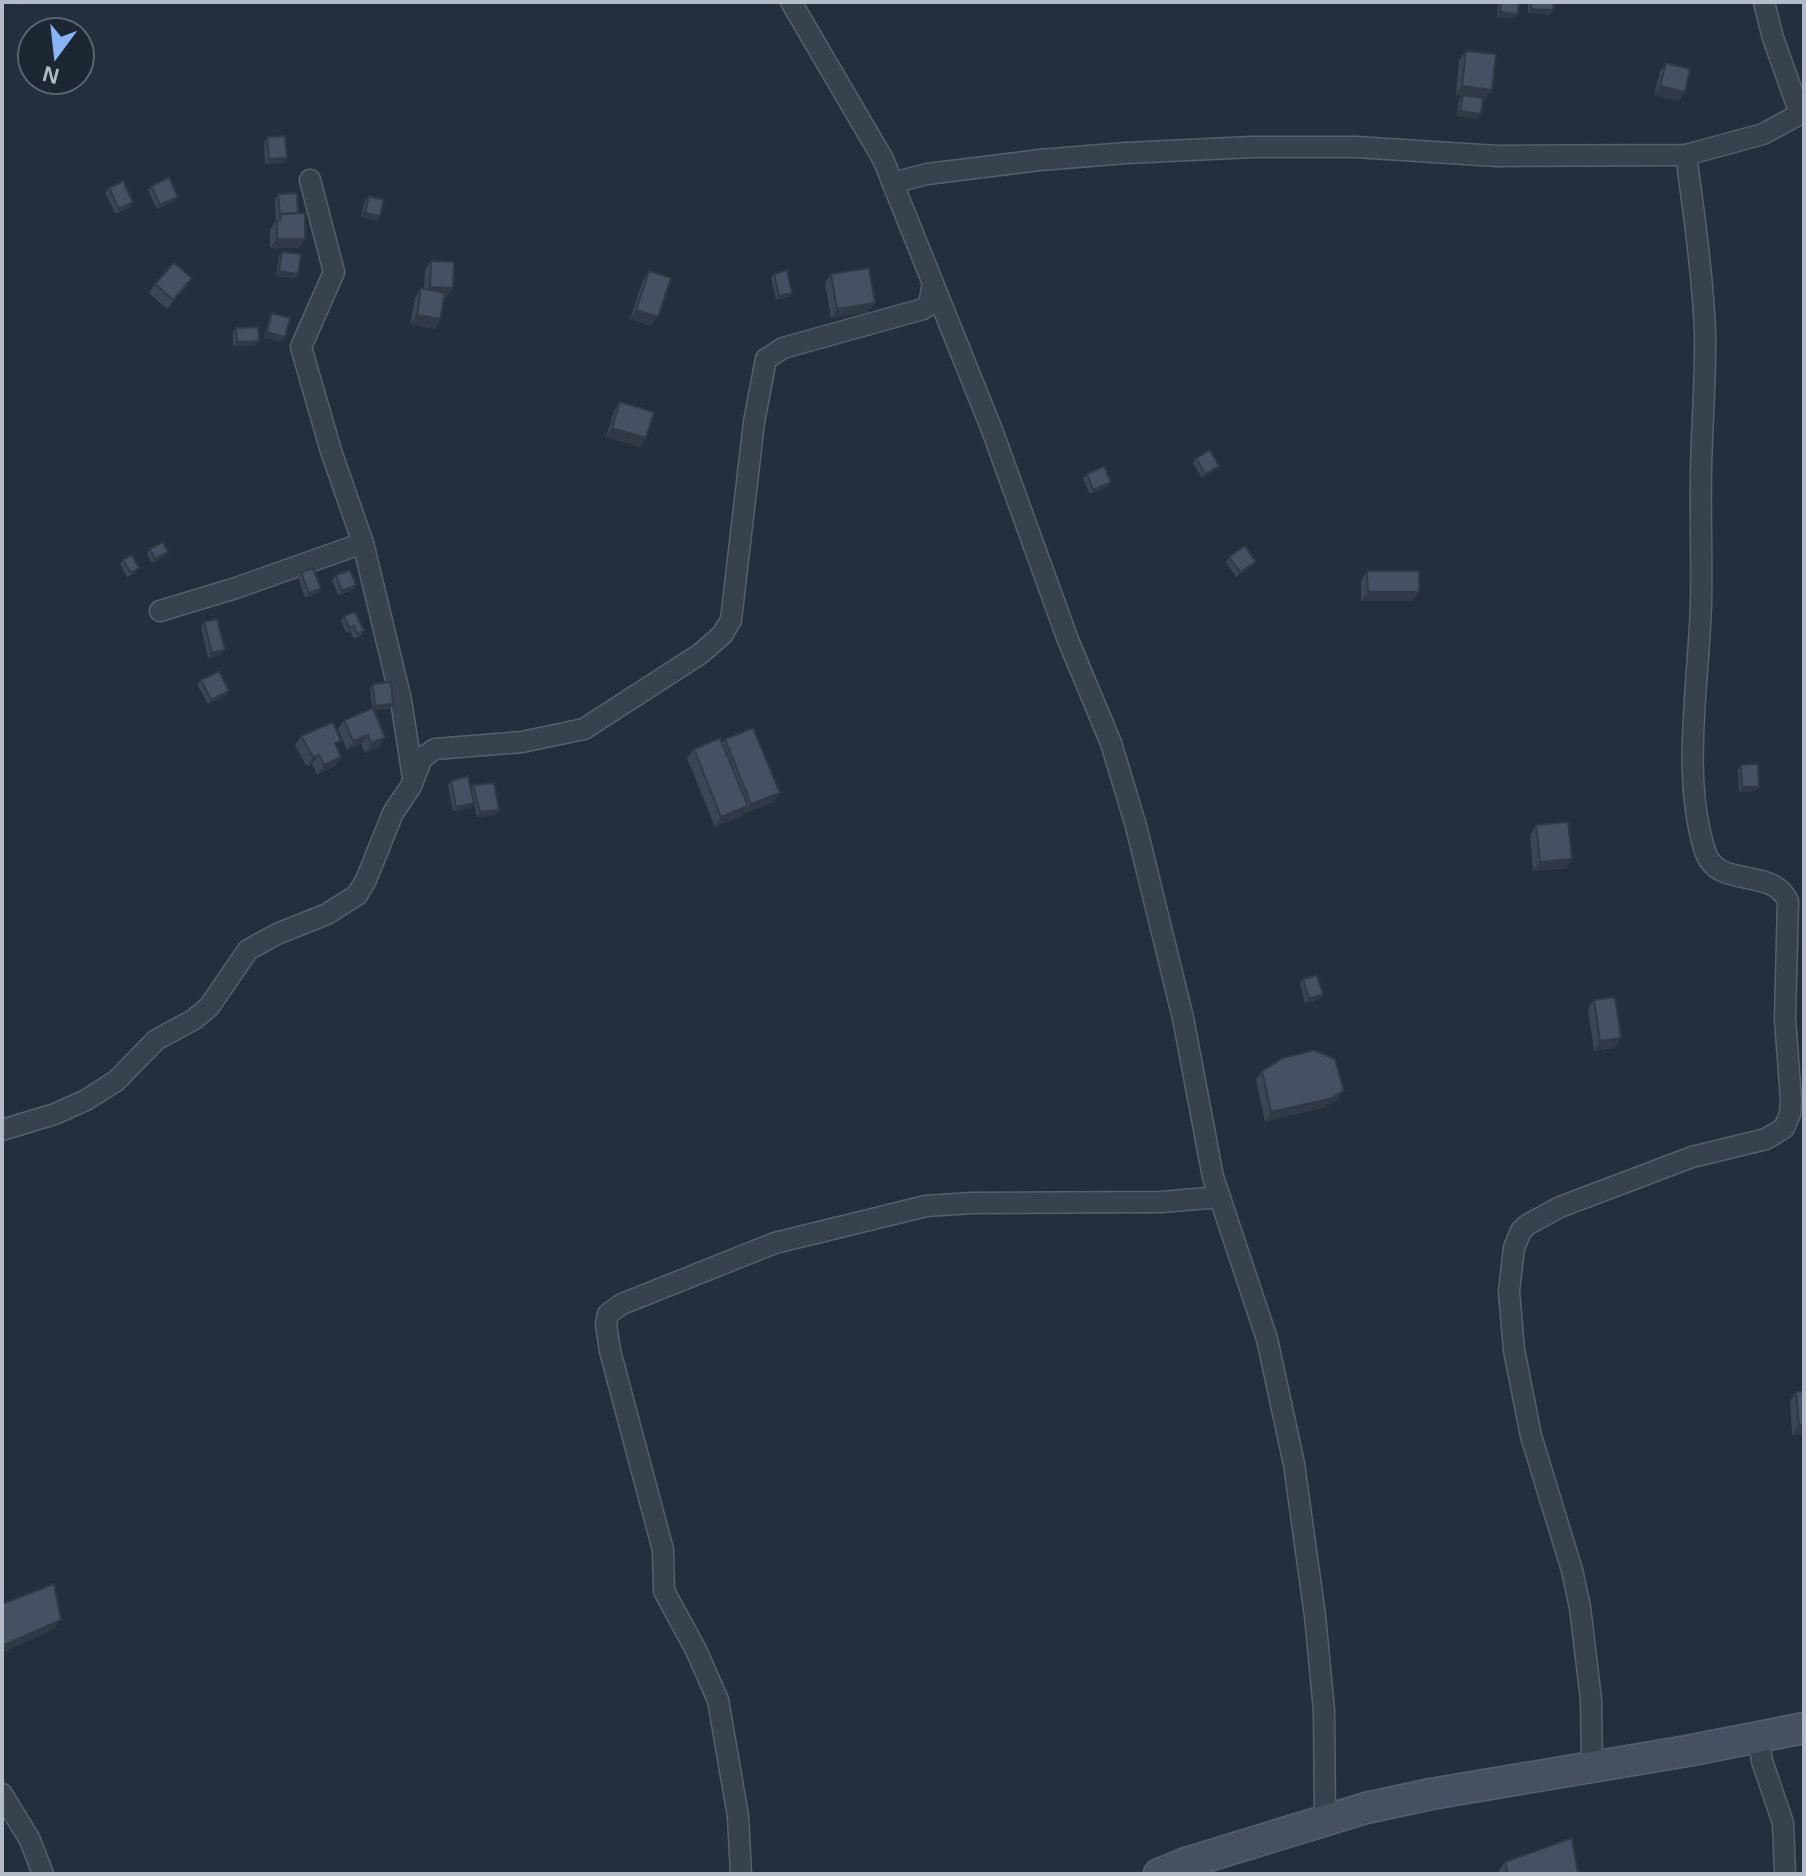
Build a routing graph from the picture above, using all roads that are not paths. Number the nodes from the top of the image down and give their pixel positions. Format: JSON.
{"nodes":[{"id":1,"x":791,"y":2,"type":"edge"},
{"id":2,"x":1764,"y":2,"type":"edge"},
{"id":3,"x":1686,"y":155,"type":"junction"},
{"id":4,"x":310,"y":180,"type":"dead end"},
{"id":5,"x":893,"y":183,"type":"junction"},
{"id":6,"x":932,"y":288,"type":"junction"},
{"id":7,"x":363,"y":543,"type":"junction"},
{"id":8,"x":160,"y":611,"type":"dead end"},
{"id":9,"x":415,"y":787,"type":"junction"},
{"id":10,"x":2,"y":1130,"type":"edge"},
{"id":11,"x":1220,"y":1197,"type":"junction"},
{"id":12,"x":1804,"y":1728,"type":"edge"},
{"id":13,"x":1759,"y":1737,"type":"junction"},
{"id":14,"x":1592,"y":1767,"type":"junction"},
{"id":15,"x":2,"y":1794,"type":"edge"},
{"id":16,"x":1325,"y":1821,"type":"junction"},
{"id":17,"x":43,"y":1874,"type":"edge"},
{"id":18,"x":741,"y":1874,"type":"edge"},
{"id":19,"x":1159,"y":1874,"type":"edge"},
{"id":20,"x":1785,"y":1874,"type":"edge"}],
"edges":[{"from":1,"to":5,"type":"street"},
{"from":2,"to":3,"type":"street"},
{"from":3,"to":5,"type":"street"},
{"from":3,"to":14,"type":"street"},
{"from":4,"to":7,"type":"street"},
{"from":5,"to":6,"type":"street"},
{"from":6,"to":9,"type":"street"},
{"from":6,"to":11,"type":"street"},
{"from":7,"to":8,"type":"street"},
{"from":7,"to":9,"type":"street"},
{"from":9,"to":10,"type":"street"},
{"from":11,"to":16,"type":"street"},
{"from":11,"to":18,"type":"street"},
{"from":12,"to":13,"type":"street"},
{"from":13,"to":14,"type":"street"},
{"from":13,"to":20,"type":"street"},
{"from":14,"to":16,"type":"street"},
{"from":15,"to":17,"type":"street"},
{"from":16,"to":19,"type":"street"}]}
